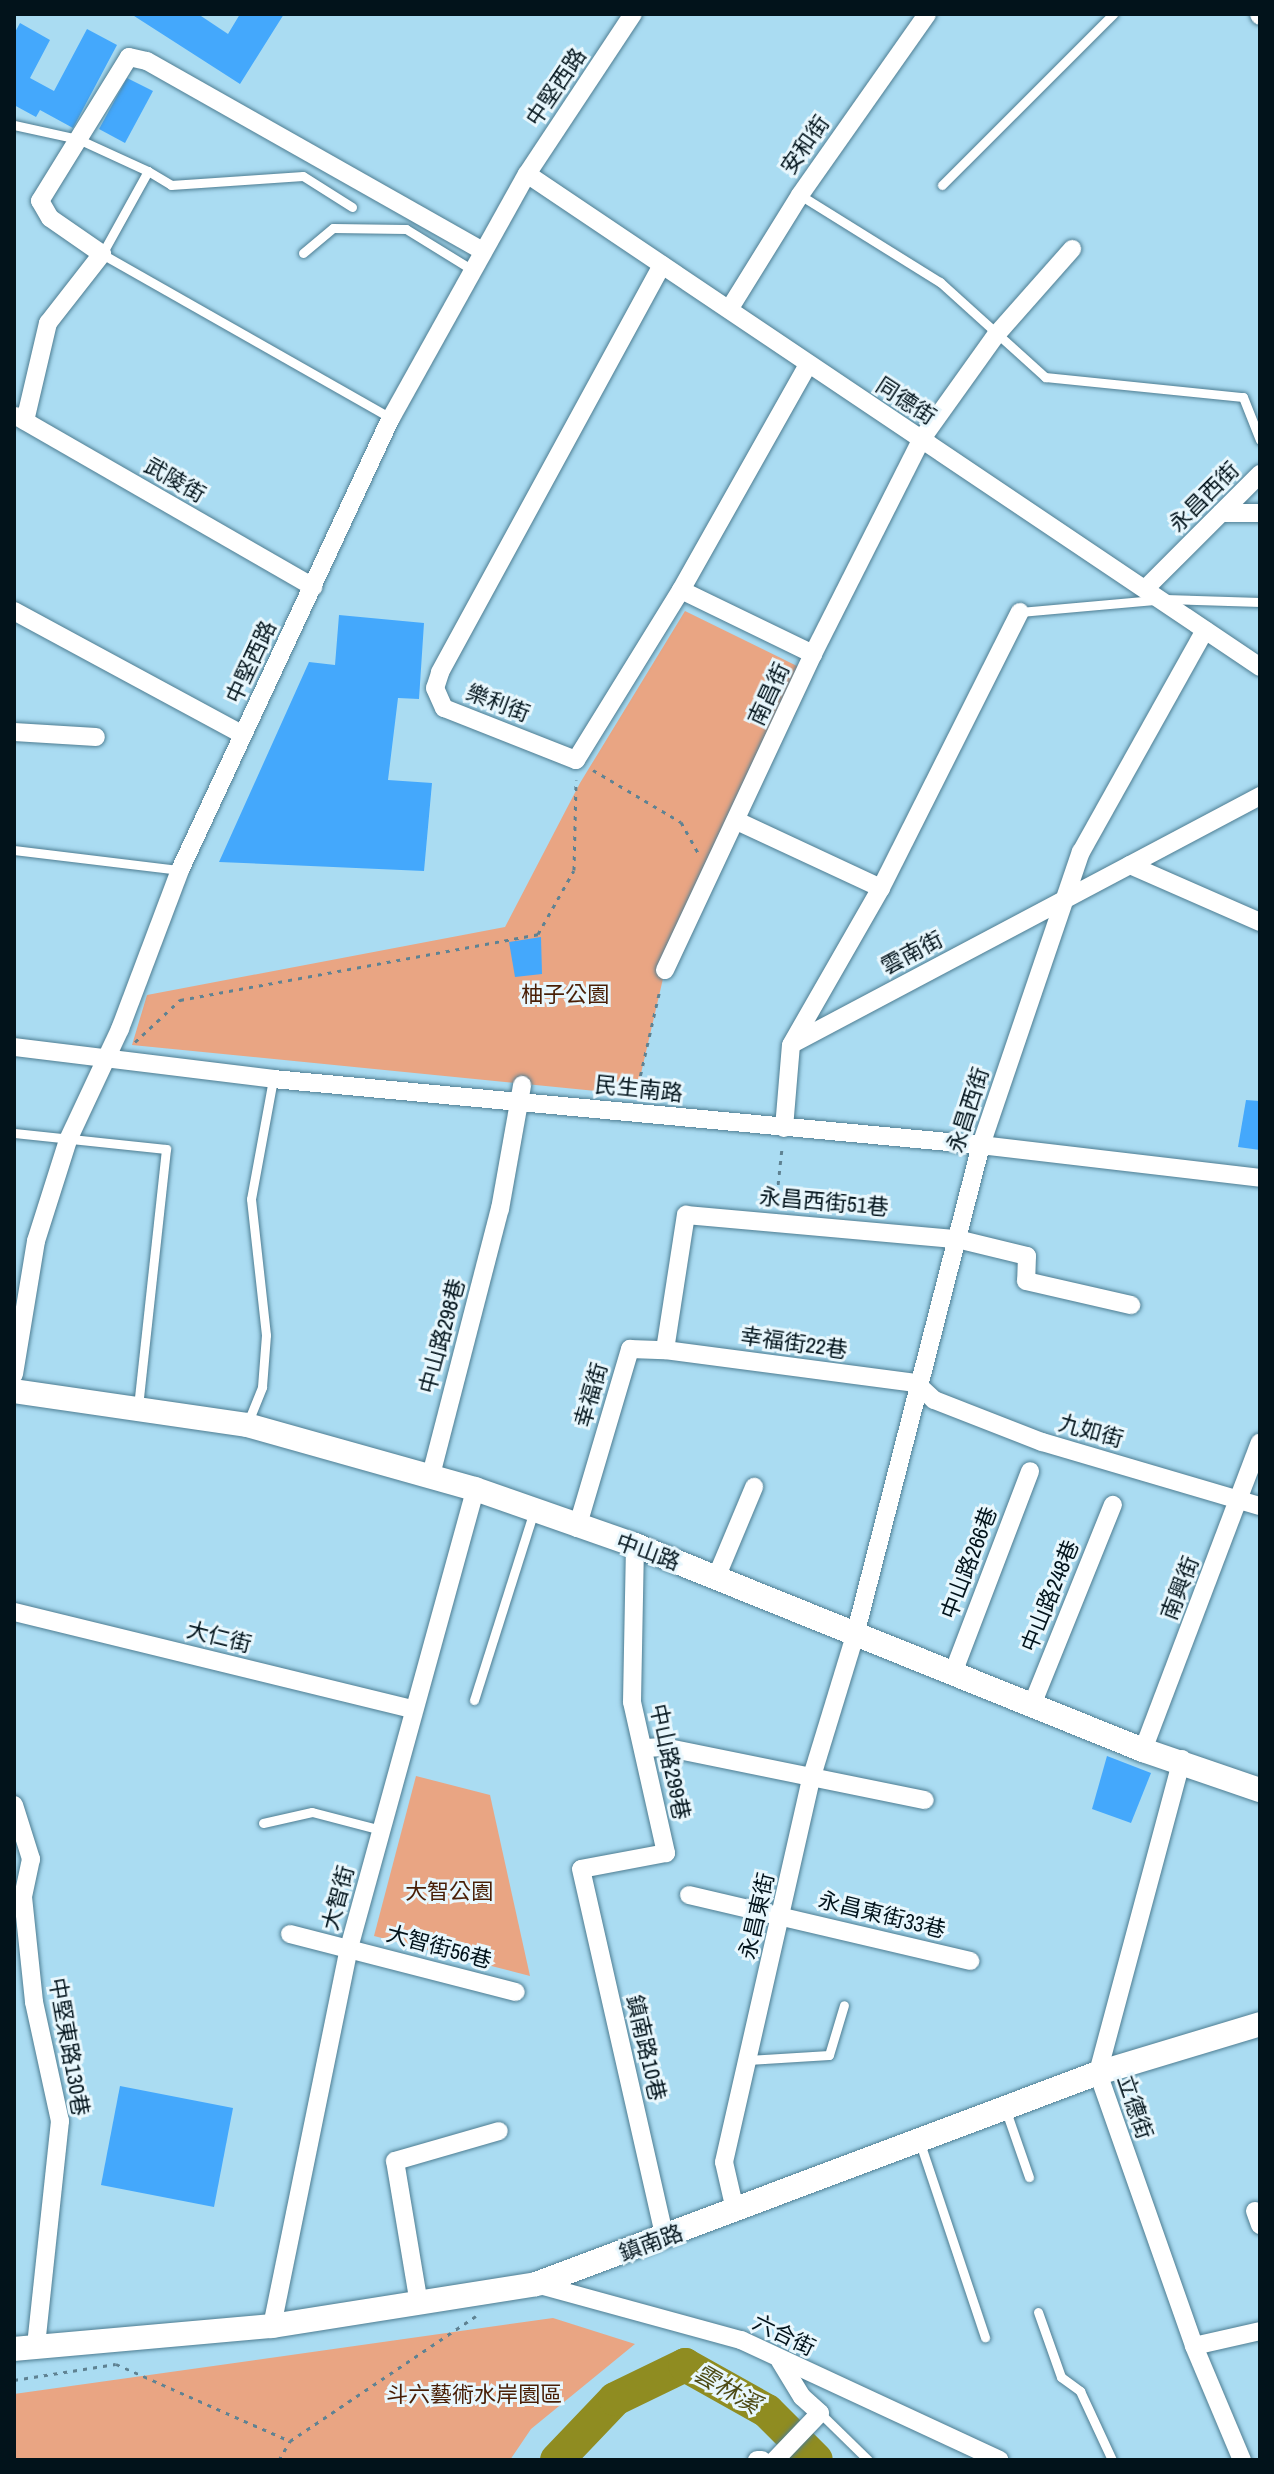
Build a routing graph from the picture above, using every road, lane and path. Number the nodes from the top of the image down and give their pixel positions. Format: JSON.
{"nodes":[{"id":1,"x":633,"y":14,"type":"edge"},
{"id":2,"x":927,"y":14,"type":"edge"},
{"id":3,"x":1113,"y":14,"type":"edge"},
{"id":4,"x":14,"y":125,"type":"edge"},
{"id":5,"x":78,"y":139,"type":"junction"},
{"id":6,"x":148,"y":171,"type":"junction"},
{"id":7,"x":527,"y":174,"type":"junction"},
{"id":8,"x":942,"y":185,"type":"dead end"},
{"id":9,"x":800,"y":195,"type":"junction"},
{"id":10,"x":352,"y":207,"type":"dead end"},
{"id":11,"x":1072,"y":249,"type":"dead end"},
{"id":12,"x":483,"y":251,"type":"junction"},
{"id":13,"x":303,"y":253,"type":"dead end"},
{"id":14,"x":102,"y":254,"type":"junction"},
{"id":15,"x":662,"y":265,"type":"junction"},
{"id":16,"x":471,"y":269,"type":"junction"},
{"id":17,"x":730,"y":308,"type":"junction"},
{"id":18,"x":996,"y":335,"type":"junction"},
{"id":19,"x":808,"y":365,"type":"junction"},
{"id":20,"x":20,"y":418,"type":"edge"},
{"id":21,"x":391,"y":418,"type":"junction"},
{"id":22,"x":921,"y":440,"type":"junction"},
{"id":23,"x":1260,"y":440,"type":"edge"},
{"id":24,"x":1260,"y":474,"type":"edge"},
{"id":25,"x":1221,"y":513,"type":"junction"},
{"id":26,"x":1260,"y":513,"type":"edge"},
{"id":27,"x":313,"y":587,"type":"junction"},
{"id":28,"x":1147,"y":587,"type":"junction"},
{"id":29,"x":681,"y":590,"type":"junction"},
{"id":30,"x":1165,"y":599,"type":"junction"},
{"id":31,"x":1260,"y":602,"type":"edge"},
{"id":32,"x":14,"y":611,"type":"edge"},
{"id":33,"x":1020,"y":612,"type":"joint"},
{"id":34,"x":1205,"y":630,"type":"junction"},
{"id":35,"x":813,"y":654,"type":"junction"},
{"id":36,"x":1260,"y":667,"type":"edge"},
{"id":37,"x":14,"y":732,"type":"edge"},
{"id":38,"x":243,"y":735,"type":"junction"},
{"id":39,"x":96,"y":737,"type":"dead end"},
{"id":40,"x":576,"y":760,"type":"junction"},
{"id":41,"x":1260,"y":796,"type":"edge"},
{"id":42,"x":737,"y":821,"type":"junction"},
{"id":43,"x":14,"y":850,"type":"edge"},
{"id":44,"x":1130,"y":865,"type":"junction"},
{"id":45,"x":180,"y":870,"type":"junction"},
{"id":46,"x":709,"y":879,"type":"junction"},
{"id":47,"x":881,"y":888,"type":"junction"},
{"id":48,"x":1063,"y":900,"type":"junction"},
{"id":49,"x":1260,"y":922,"type":"edge"},
{"id":50,"x":665,"y":970,"type":"joint"},
{"id":51,"x":791,"y":1045,"type":"junction"},
{"id":52,"x":14,"y":1047,"type":"edge"},
{"id":53,"x":147,"y":1047,"type":"dead end"},
{"id":54,"x":106,"y":1056,"type":"junction"},
{"id":55,"x":273,"y":1079,"type":"junction"},
{"id":56,"x":521,"y":1093,"type":"junction"},
{"id":57,"x":622,"y":1094,"type":"dead end"},
{"id":58,"x":634,"y":1104,"type":"junction"},
{"id":59,"x":784,"y":1128,"type":"junction"},
{"id":60,"x":14,"y":1133,"type":"edge"},
{"id":61,"x":68,"y":1140,"type":"junction"},
{"id":62,"x":981,"y":1145,"type":"junction"},
{"id":63,"x":1260,"y":1178,"type":"edge"},
{"id":64,"x":774,"y":1220,"type":"junction"},
{"id":65,"x":957,"y":1239,"type":"junction"},
{"id":66,"x":1131,"y":1305,"type":"dead end"},
{"id":67,"x":665,"y":1350,"type":"junction"},
{"id":68,"x":14,"y":1374,"type":"edge"},
{"id":69,"x":916,"y":1383,"type":"junction"},
{"id":70,"x":14,"y":1391,"type":"edge"},
{"id":71,"x":138,"y":1409,"type":"junction"},
{"id":72,"x":247,"y":1425,"type":"junction"},
{"id":73,"x":1260,"y":1442,"type":"edge"},
{"id":74,"x":1030,"y":1471,"type":"dead end"},
{"id":75,"x":431,"y":1475,"type":"junction"},
{"id":76,"x":754,"y":1487,"type":"dead end"},
{"id":77,"x":475,"y":1489,"type":"junction"},
{"id":78,"x":1240,"y":1499,"type":"junction"},
{"id":79,"x":1113,"y":1505,"type":"dead end"},
{"id":80,"x":1260,"y":1506,"type":"edge"},
{"id":81,"x":534,"y":1511,"type":"junction"},
{"id":82,"x":577,"y":1528,"type":"junction"},
{"id":83,"x":635,"y":1545,"type":"junction"},
{"id":84,"x":716,"y":1578,"type":"junction"},
{"id":85,"x":14,"y":1612,"type":"edge"},
{"id":86,"x":855,"y":1635,"type":"junction"},
{"id":87,"x":953,"y":1673,"type":"junction"},
{"id":88,"x":474,"y":1700,"type":"dead end"},
{"id":89,"x":1032,"y":1705,"type":"junction"},
{"id":90,"x":413,"y":1709,"type":"junction"},
{"id":91,"x":645,"y":1748,"type":"junction"},
{"id":92,"x":1143,"y":1750,"type":"junction"},
{"id":93,"x":1182,"y":1759,"type":"junction"},
{"id":94,"x":812,"y":1776,"type":"junction"},
{"id":95,"x":1260,"y":1790,"type":"edge"},
{"id":96,"x":925,"y":1800,"type":"dead end"},
{"id":97,"x":14,"y":1805,"type":"edge"},
{"id":98,"x":263,"y":1823,"type":"dead end"},
{"id":99,"x":381,"y":1830,"type":"junction"},
{"id":100,"x":22,"y":1859,"type":"edge"},
{"id":101,"x":581,"y":1869,"type":"joint"},
{"id":102,"x":689,"y":1895,"type":"dead end"},
{"id":103,"x":782,"y":1915,"type":"junction"},
{"id":104,"x":290,"y":1934,"type":"dead end"},
{"id":105,"x":349,"y":1948,"type":"junction"},
{"id":106,"x":970,"y":1961,"type":"dead end"},
{"id":107,"x":516,"y":1992,"type":"dead end"},
{"id":108,"x":844,"y":2005,"type":"dead end"},
{"id":109,"x":1260,"y":2024,"type":"edge"},
{"id":110,"x":748,"y":2060,"type":"junction"},
{"id":111,"x":1098,"y":2073,"type":"junction"},
{"id":112,"x":1006,"y":2111,"type":"junction"},
{"id":113,"x":499,"y":2131,"type":"dead end"},
{"id":114,"x":920,"y":2142,"type":"junction"},
{"id":115,"x":1029,"y":2177,"type":"dead end"},
{"id":116,"x":735,"y":2210,"type":"junction"},
{"id":117,"x":665,"y":2239,"type":"junction"},
{"id":118,"x":536,"y":2284,"type":"junction"},
{"id":119,"x":494,"y":2292,"type":"junction"},
{"id":120,"x":419,"y":2304,"type":"junction"},
{"id":121,"x":1038,"y":2312,"type":"dead end"},
{"id":122,"x":272,"y":2326,"type":"junction"},
{"id":123,"x":1260,"y":2331,"type":"edge"},
{"id":124,"x":985,"y":2337,"type":"dead end"},
{"id":125,"x":1194,"y":2346,"type":"junction"},
{"id":126,"x":25,"y":2348,"type":"edge"},
{"id":127,"x":780,"y":2361,"type":"junction"},
{"id":128,"x":14,"y":2380,"type":"edge"},
{"id":129,"x":817,"y":2414,"type":"junction"},
{"id":130,"x":290,"y":2441,"type":"junction"},
{"id":131,"x":279,"y":2460,"type":"edge"},
{"id":132,"x":763,"y":2460,"type":"edge"},
{"id":133,"x":868,"y":2460,"type":"edge"},
{"id":134,"x":1000,"y":2460,"type":"edge"},
{"id":135,"x":1112,"y":2460,"type":"edge"},
{"id":136,"x":1242,"y":2460,"type":"edge"}],
"edges":[{"from":1,"to":7,"type":"street","name":"中堅西路"},
{"from":2,"to":9,"type":"street","name":"安和街"},
{"from":3,"to":8,"type":"lane"},
{"from":4,"to":5,"type":"lane"},
{"from":5,"to":6,"type":"lane"},
{"from":5,"to":12,"type":"street"},
{"from":5,"to":14,"type":"street"},
{"from":6,"to":10,"type":"lane"},
{"from":6,"to":14,"type":"lane"},
{"from":7,"to":12,"type":"street","name":"中堅西路"},
{"from":7,"to":15,"type":"street","name":"同德街"},
{"from":9,"to":17,"type":"street","name":"安和街"},
{"from":9,"to":18,"type":"lane"},
{"from":11,"to":18,"type":"street","name":"南昌街"},
{"from":12,"to":16,"type":"street","name":"中堅西路"},
{"from":13,"to":16,"type":"lane"},
{"from":14,"to":20,"type":"street"},
{"from":14,"to":21,"type":"lane"},
{"from":15,"to":17,"type":"street","name":"同德街"},
{"from":15,"to":40,"type":"street","name":"樂利街"},
{"from":16,"to":21,"type":"street","name":"中堅西路"},
{"from":17,"to":19,"type":"street","name":"同德街"},
{"from":18,"to":22,"type":"street","name":"南昌街"},
{"from":18,"to":23,"type":"lane"},
{"from":19,"to":22,"type":"street","name":"同德街"},
{"from":19,"to":29,"type":"street"},
{"from":20,"to":27,"type":"street","name":"武陵街"},
{"from":21,"to":27,"type":"street","name":"中堅西路"},
{"from":22,"to":28,"type":"street","name":"同德街"},
{"from":22,"to":35,"type":"street","name":"南昌街"},
{"from":24,"to":25,"type":"street","name":"永昌西街"},
{"from":25,"to":26,"type":"street"},
{"from":25,"to":28,"type":"street","name":"永昌西街"},
{"from":27,"to":38,"type":"street","name":"中堅西路"},
{"from":28,"to":30,"type":"street","name":"同德街"},
{"from":29,"to":35,"type":"street"},
{"from":29,"to":40,"type":"street"},
{"from":30,"to":31,"type":"lane"},
{"from":30,"to":33,"type":"lane"},
{"from":30,"to":34,"type":"street","name":"同德街"},
{"from":32,"to":38,"type":"street"},
{"from":33,"to":47,"type":"street"},
{"from":34,"to":36,"type":"street","name":"同德街"},
{"from":34,"to":48,"type":"street","name":"永昌西街"},
{"from":35,"to":42,"type":"street","name":"南昌街"},
{"from":37,"to":39,"type":"street"},
{"from":38,"to":45,"type":"street","name":"中堅西路"},
{"from":40,"to":46,"type":"path"},
{"from":40,"to":53,"type":"path"},
{"from":41,"to":44,"type":"street","name":"雲南街"},
{"from":42,"to":46,"type":"street","name":"南昌街"},
{"from":42,"to":47,"type":"street"},
{"from":43,"to":45,"type":"lane"},
{"from":44,"to":48,"type":"street","name":"雲南街"},
{"from":44,"to":49,"type":"street"},
{"from":45,"to":54,"type":"street","name":"中堅西路"},
{"from":46,"to":50,"type":"street","name":"南昌街"},
{"from":47,"to":51,"type":"street"},
{"from":48,"to":51,"type":"street","name":"雲南街"},
{"from":48,"to":62,"type":"street","name":"永昌西街"},
{"from":50,"to":58,"type":"path"},
{"from":51,"to":59,"type":"street"},
{"from":52,"to":54,"type":"street","name":"民生南路"},
{"from":54,"to":55,"type":"street","name":"民生南路"},
{"from":54,"to":61,"type":"street","name":"中堅西路"},
{"from":55,"to":56,"type":"street","name":"民生南路"},
{"from":55,"to":72,"type":"lane"},
{"from":56,"to":58,"type":"street","name":"民生南路"},
{"from":56,"to":75,"type":"street","name":"中山路298巷"},
{"from":57,"to":58,"type":"path"},
{"from":58,"to":59,"type":"street","name":"民生南路"},
{"from":59,"to":62,"type":"street","name":"民生南路"},
{"from":59,"to":64,"type":"path"},
{"from":60,"to":61,"type":"lane"},
{"from":61,"to":68,"type":"street","name":"中堅西路"},
{"from":61,"to":71,"type":"lane"},
{"from":62,"to":63,"type":"street","name":"民生南路"},
{"from":62,"to":65,"type":"street","name":"永昌西街"},
{"from":64,"to":65,"type":"street","name":"永昌西街51巷"},
{"from":64,"to":67,"type":"street","name":"永昌西街51巷"},
{"from":65,"to":66,"type":"street","name":"永昌西街51巷"},
{"from":65,"to":69,"type":"street","name":"永昌西街"},
{"from":67,"to":69,"type":"street","name":"幸福街22巷"},
{"from":67,"to":82,"type":"street","name":"幸福街"},
{"from":69,"to":78,"type":"street","name":"九如街"},
{"from":69,"to":86,"type":"street","name":"永昌西街"},
{"from":70,"to":71,"type":"street","name":"中山路"},
{"from":71,"to":72,"type":"street","name":"中山路"},
{"from":72,"to":75,"type":"street","name":"中山路"},
{"from":73,"to":78,"type":"street","name":"南興街"},
{"from":74,"to":87,"type":"street","name":"中山路266巷"},
{"from":75,"to":77,"type":"street","name":"中山路"},
{"from":76,"to":84,"type":"street"},
{"from":77,"to":81,"type":"street","name":"中山路"},
{"from":77,"to":90,"type":"street","name":"大智街"},
{"from":78,"to":80,"type":"street","name":"九如街"},
{"from":78,"to":92,"type":"street","name":"南興街"},
{"from":79,"to":89,"type":"street","name":"中山路248巷"},
{"from":81,"to":82,"type":"street","name":"中山路"},
{"from":81,"to":88,"type":"lane"},
{"from":82,"to":83,"type":"street","name":"中山路"},
{"from":83,"to":84,"type":"street","name":"中山路"},
{"from":83,"to":91,"type":"street","name":"中山路299巷"},
{"from":84,"to":86,"type":"street","name":"中山路"},
{"from":85,"to":90,"type":"street","name":"大仁街"},
{"from":86,"to":87,"type":"street","name":"中山路"},
{"from":86,"to":94,"type":"street","name":"永昌東街"},
{"from":87,"to":89,"type":"street","name":"中山路"},
{"from":89,"to":92,"type":"street","name":"中山路"},
{"from":90,"to":99,"type":"street","name":"大智街"},
{"from":91,"to":94,"type":"street"},
{"from":91,"to":101,"type":"street","name":"中山路299巷"},
{"from":92,"to":93,"type":"street","name":"中山路"},
{"from":93,"to":95,"type":"street","name":"中山路"},
{"from":93,"to":111,"type":"street","name":"立德街"},
{"from":94,"to":96,"type":"street"},
{"from":94,"to":103,"type":"street","name":"永昌東街"},
{"from":97,"to":100,"type":"street","name":"中堅東路130巷"},
{"from":98,"to":99,"type":"lane"},
{"from":99,"to":105,"type":"street","name":"大智街"},
{"from":100,"to":126,"type":"street","name":"中堅東路130巷"},
{"from":101,"to":117,"type":"street","name":"鎮南路10巷"},
{"from":102,"to":103,"type":"street","name":"永昌東街33巷"},
{"from":103,"to":106,"type":"street","name":"永昌東街33巷"},
{"from":103,"to":110,"type":"street","name":"永昌東街"},
{"from":104,"to":105,"type":"street","name":"大智街56巷"},
{"from":105,"to":107,"type":"street","name":"大智街56巷"},
{"from":105,"to":122,"type":"street","name":"大智街"},
{"from":108,"to":110,"type":"lane"},
{"from":109,"to":111,"type":"street","name":"鎮南路"},
{"from":110,"to":116,"type":"street","name":"永昌東街"},
{"from":111,"to":112,"type":"street","name":"鎮南路"},
{"from":111,"to":125,"type":"street","name":"立德街"},
{"from":112,"to":114,"type":"street","name":"鎮南路"},
{"from":112,"to":115,"type":"lane"},
{"from":113,"to":120,"type":"street"},
{"from":114,"to":116,"type":"street","name":"鎮南路"},
{"from":114,"to":124,"type":"lane"},
{"from":116,"to":117,"type":"street","name":"鎮南路"},
{"from":117,"to":118,"type":"street","name":"鎮南路"},
{"from":118,"to":119,"type":"street","name":"鎮南路"},
{"from":118,"to":127,"type":"street","name":"六合街"},
{"from":119,"to":120,"type":"street","name":"鎮南路"},
{"from":119,"to":130,"type":"path"},
{"from":120,"to":122,"type":"street","name":"鎮南路"},
{"from":121,"to":135,"type":"lane"},
{"from":122,"to":126,"type":"street","name":"鎮南路"},
{"from":123,"to":125,"type":"street"},
{"from":125,"to":136,"type":"street","name":"立德街"},
{"from":127,"to":129,"type":"street"},
{"from":127,"to":134,"type":"street","name":"六合街"},
{"from":128,"to":130,"type":"path"},
{"from":129,"to":132,"type":"street"},
{"from":129,"to":133,"type":"lane"},
{"from":130,"to":131,"type":"path"}]}
